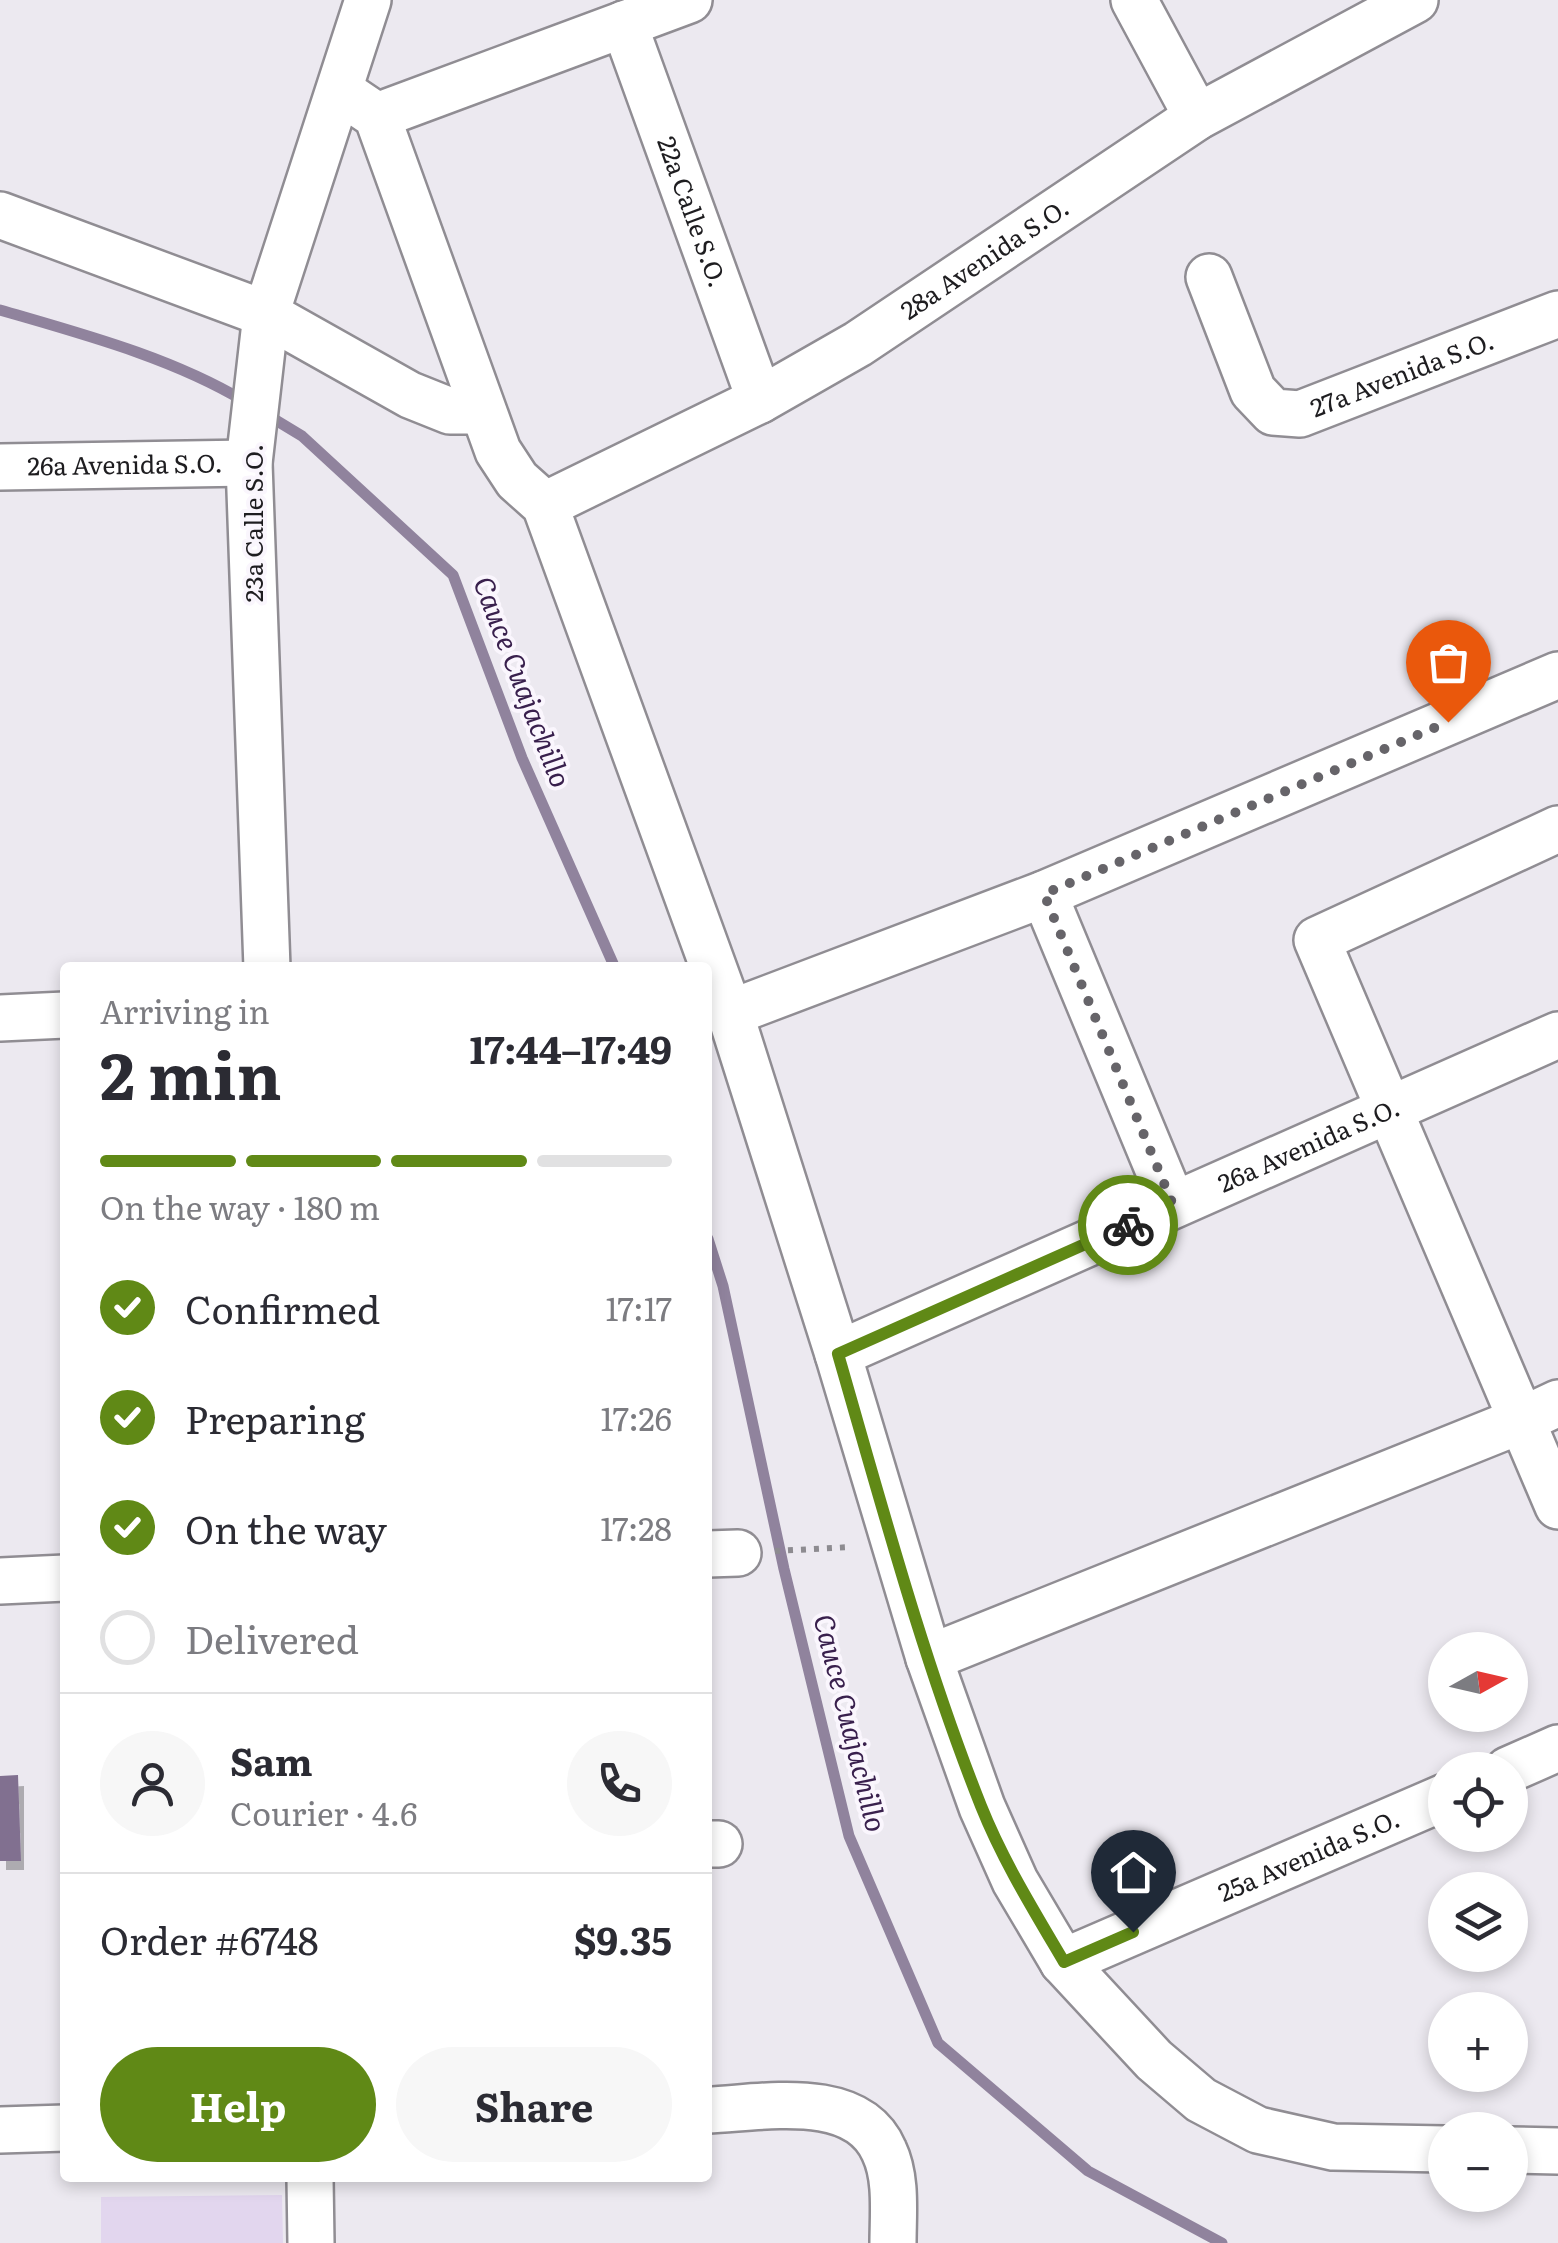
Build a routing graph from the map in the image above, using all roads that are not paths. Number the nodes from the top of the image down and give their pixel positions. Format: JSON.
{"nodes":[{"id":1,"x":368,"y":0,"type":"edge"},
{"id":2,"x":689,"y":0,"type":"edge"},
{"id":3,"x":1134,"y":0,"type":"edge"},
{"id":4,"x":1400,"y":3,"type":"edge"},
{"id":5,"x":624,"y":24,"type":"junction"},
{"id":6,"x":358,"y":103,"type":"junction"},
{"id":7,"x":1197,"y":117,"type":"junction"},
{"id":8,"x":0,"y":215,"type":"edge"},
{"id":9,"x":1209,"y":277,"type":"dead end"},
{"id":10,"x":266,"y":314,"type":"junction"},
{"id":11,"x":1558,"y":314,"type":"edge"},
{"id":12,"x":760,"y":400,"type":"junction"},
{"id":13,"x":482,"y":412,"type":"junction"},
{"id":14,"x":251,"y":448,"type":"junction"},
{"id":15,"x":0,"y":468,"type":"edge"},
{"id":16,"x":545,"y":505,"type":"junction"},
{"id":17,"x":1558,"y":674,"type":"edge"},
{"id":18,"x":1558,"y":829,"type":"edge"},
{"id":19,"x":1044,"y":894,"type":"junction"},
{"id":20,"x":267,"y":962,"type":"edge"},
{"id":21,"x":711,"y":962,"type":"edge"},
{"id":22,"x":712,"y":964,"type":"edge"},
{"id":23,"x":730,"y":1013,"type":"junction"},
{"id":24,"x":60,"y":1015,"type":"edge"},
{"id":25,"x":0,"y":1018,"type":"edge"},
{"id":26,"x":1558,"y":1034,"type":"edge"},
{"id":27,"x":1391,"y":1108,"type":"junction"},
{"id":28,"x":1173,"y":1205,"type":"junction"},
{"id":29,"x":838,"y":1354,"type":"junction"},
{"id":30,"x":1540,"y":1412,"type":"edge"},
{"id":31,"x":1558,"y":1506,"type":"edge"},
{"id":32,"x":60,"y":1578,"type":"edge"},
{"id":33,"x":0,"y":1581,"type":"edge"},
{"id":34,"x":930,"y":1658,"type":"junction"},
{"id":35,"x":1558,"y":1748,"type":"edge"},
{"id":36,"x":1528,"y":1761,"type":"edge"},
{"id":37,"x":1428,"y":1804,"type":"edge"},
{"id":38,"x":1064,"y":1962,"type":"junction"},
{"id":39,"x":712,"y":2110,"type":"edge"},
{"id":40,"x":60,"y":2128,"type":"edge"},
{"id":41,"x":0,"y":2130,"type":"edge"},
{"id":42,"x":1428,"y":2149,"type":"edge"},
{"id":43,"x":1528,"y":2150,"type":"edge"},
{"id":44,"x":1558,"y":2151,"type":"edge"},
{"id":45,"x":310,"y":2182,"type":"edge"},
{"id":46,"x":311,"y":2243,"type":"edge"},
{"id":47,"x":894,"y":2243,"type":"edge"}],
"edges":[{"from":1,"to":6,"type":"street","name":"23a Calle S.O."},
{"from":2,"to":5,"type":"street"},
{"from":3,"to":7,"type":"street"},
{"from":4,"to":7,"type":"street","name":"28a Avenida S.O."},
{"from":5,"to":6,"type":"street"},
{"from":5,"to":12,"type":"street","name":"22a Calle S.O."},
{"from":6,"to":10,"type":"street","name":"23a Calle S.O."},
{"from":6,"to":13,"type":"street"},
{"from":7,"to":12,"type":"street","name":"28a Avenida S.O."},
{"from":8,"to":10,"type":"street"},
{"from":9,"to":11,"type":"street","name":"27a Avenida S.O."},
{"from":10,"to":13,"type":"street"},
{"from":10,"to":14,"type":"street","name":"23a Calle S.O."},
{"from":12,"to":16,"type":"street","name":"28a Avenida S.O."},
{"from":13,"to":16,"type":"street"},
{"from":14,"to":15,"type":"street","name":"26a Avenida S.O."},
{"from":14,"to":20,"type":"street","name":"23a Calle S.O."},
{"from":16,"to":21,"type":"street"},
{"from":17,"to":19,"type":"street"},
{"from":18,"to":27,"type":"street"},
{"from":19,"to":23,"type":"street"},
{"from":19,"to":28,"type":"street"},
{"from":22,"to":23,"type":"street"},
{"from":23,"to":29,"type":"street"},
{"from":24,"to":25,"type":"street"},
{"from":26,"to":27,"type":"street","name":"26a Avenida S.O."},
{"from":27,"to":28,"type":"street","name":"26a Avenida S.O."},
{"from":27,"to":30,"type":"street"},
{"from":28,"to":29,"type":"street","name":"26a Avenida S.O."},
{"from":29,"to":34,"type":"street"},
{"from":30,"to":31,"type":"street"},
{"from":30,"to":34,"type":"street"},
{"from":32,"to":33,"type":"street"},
{"from":34,"to":38,"type":"street"},
{"from":35,"to":36,"type":"street"},
{"from":37,"to":38,"type":"street","name":"25a Avenida S.O."},
{"from":38,"to":42,"type":"street"},
{"from":39,"to":47,"type":"street"},
{"from":40,"to":41,"type":"street"},
{"from":43,"to":44,"type":"street"},
{"from":45,"to":46,"type":"street"}]}
